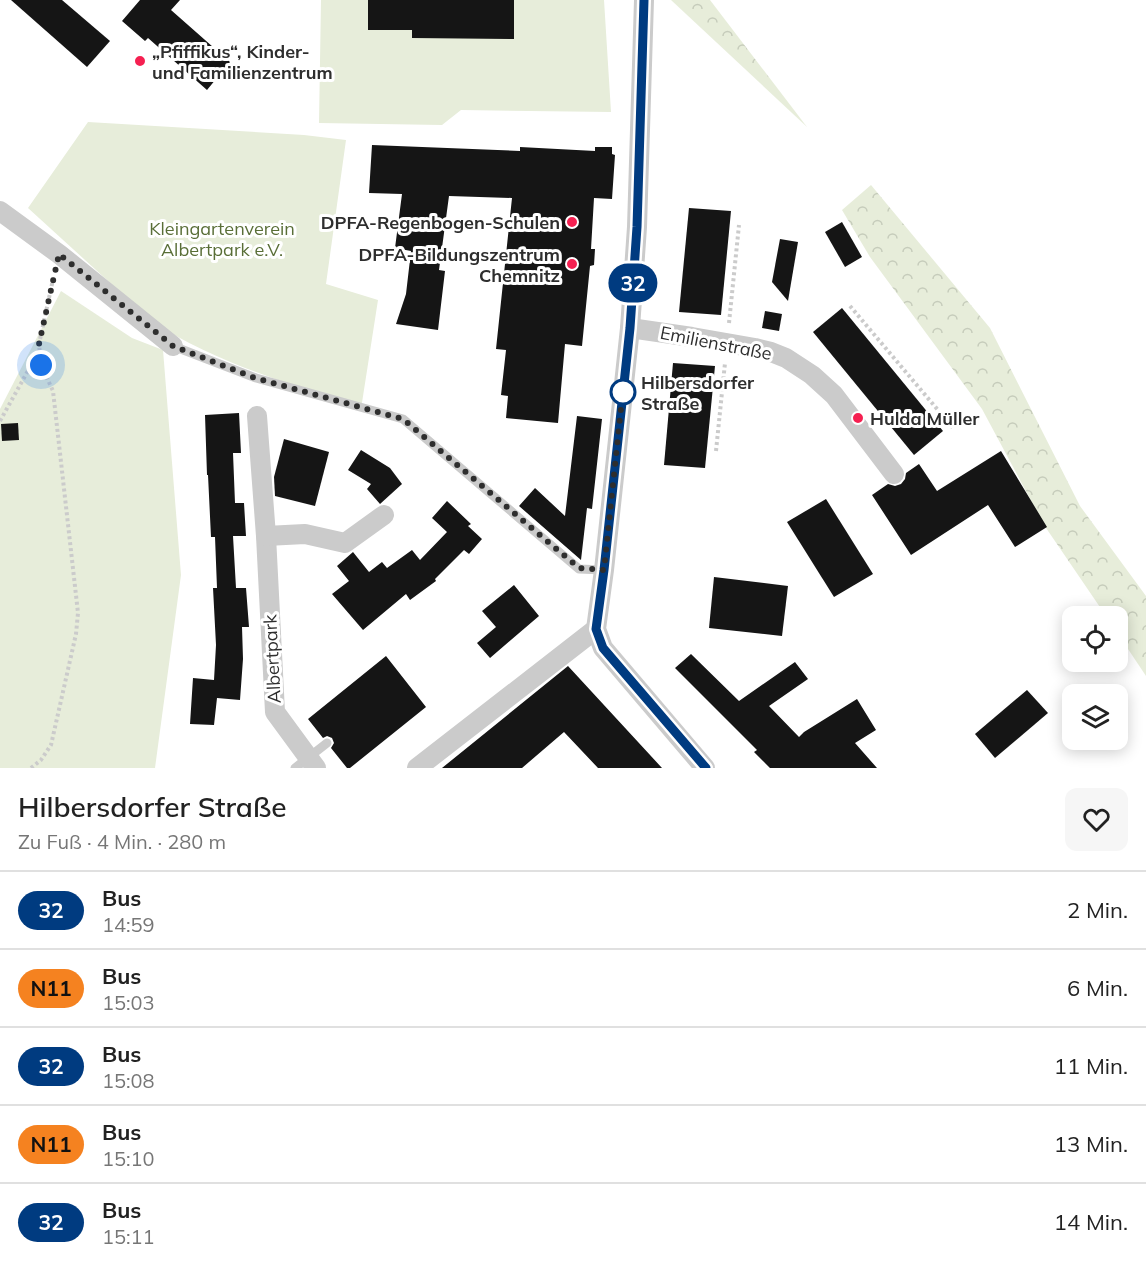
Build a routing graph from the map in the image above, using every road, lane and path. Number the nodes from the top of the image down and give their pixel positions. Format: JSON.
{"nodes":[{"id":1,"x":644,"y":0,"type":"edge"},
{"id":2,"x":0,"y":211,"type":"edge"},
{"id":3,"x":738,"y":225,"type":"dead end"},
{"id":4,"x":59,"y":254,"type":"junction"},
{"id":5,"x":850,"y":306,"type":"dead end"},
{"id":6,"x":630,"y":328,"type":"junction"},
{"id":7,"x":727,"y":343,"type":"junction"},
{"id":8,"x":173,"y":346,"type":"joint"},
{"id":9,"x":40,"y":350,"type":"junction"},
{"id":10,"x":725,"y":368,"type":"dead end"},
{"id":11,"x":257,"y":416,"type":"dead end"},
{"id":12,"x":0,"y":421,"type":"edge"},
{"id":13,"x":954,"y":429,"type":"dead end"},
{"id":14,"x":716,"y":451,"type":"dead end"},
{"id":15,"x":894,"y":474,"type":"dead end"},
{"id":16,"x":384,"y":515,"type":"dead end"},
{"id":17,"x":266,"y":536,"type":"junction"},
{"id":18,"x":604,"y":570,"type":"junction"},
{"id":19,"x":596,"y":629,"type":"junction"},
{"id":20,"x":327,"y":743,"type":"dead end"},
{"id":21,"x":307,"y":765,"type":"edge"},
{"id":22,"x":31,"y":768,"type":"edge"},
{"id":23,"x":417,"y":768,"type":"edge"},
{"id":24,"x":705,"y":768,"type":"edge"}],
"edges":[{"from":1,"to":6,"type":"street"},
{"from":2,"to":4,"type":"street"},
{"from":3,"to":7,"type":"path"},
{"from":4,"to":8,"type":"street"},
{"from":4,"to":9,"type":"path"},
{"from":5,"to":13,"type":"path"},
{"from":6,"to":7,"type":"street","name":"Emilienstraße"},
{"from":6,"to":18,"type":"street"},
{"from":7,"to":15,"type":"street","name":"Emilienstraße"},
{"from":8,"to":18,"type":"lane"},
{"from":9,"to":12,"type":"path"},
{"from":9,"to":22,"type":"path"},
{"from":10,"to":14,"type":"path"},
{"from":11,"to":17,"type":"street","name":"Albertpark"},
{"from":16,"to":17,"type":"street"},
{"from":17,"to":21,"type":"street","name":"Albertpark"},
{"from":18,"to":19,"type":"street"},
{"from":19,"to":23,"type":"street"},
{"from":19,"to":24,"type":"street"},
{"from":20,"to":21,"type":"lane"}]}
